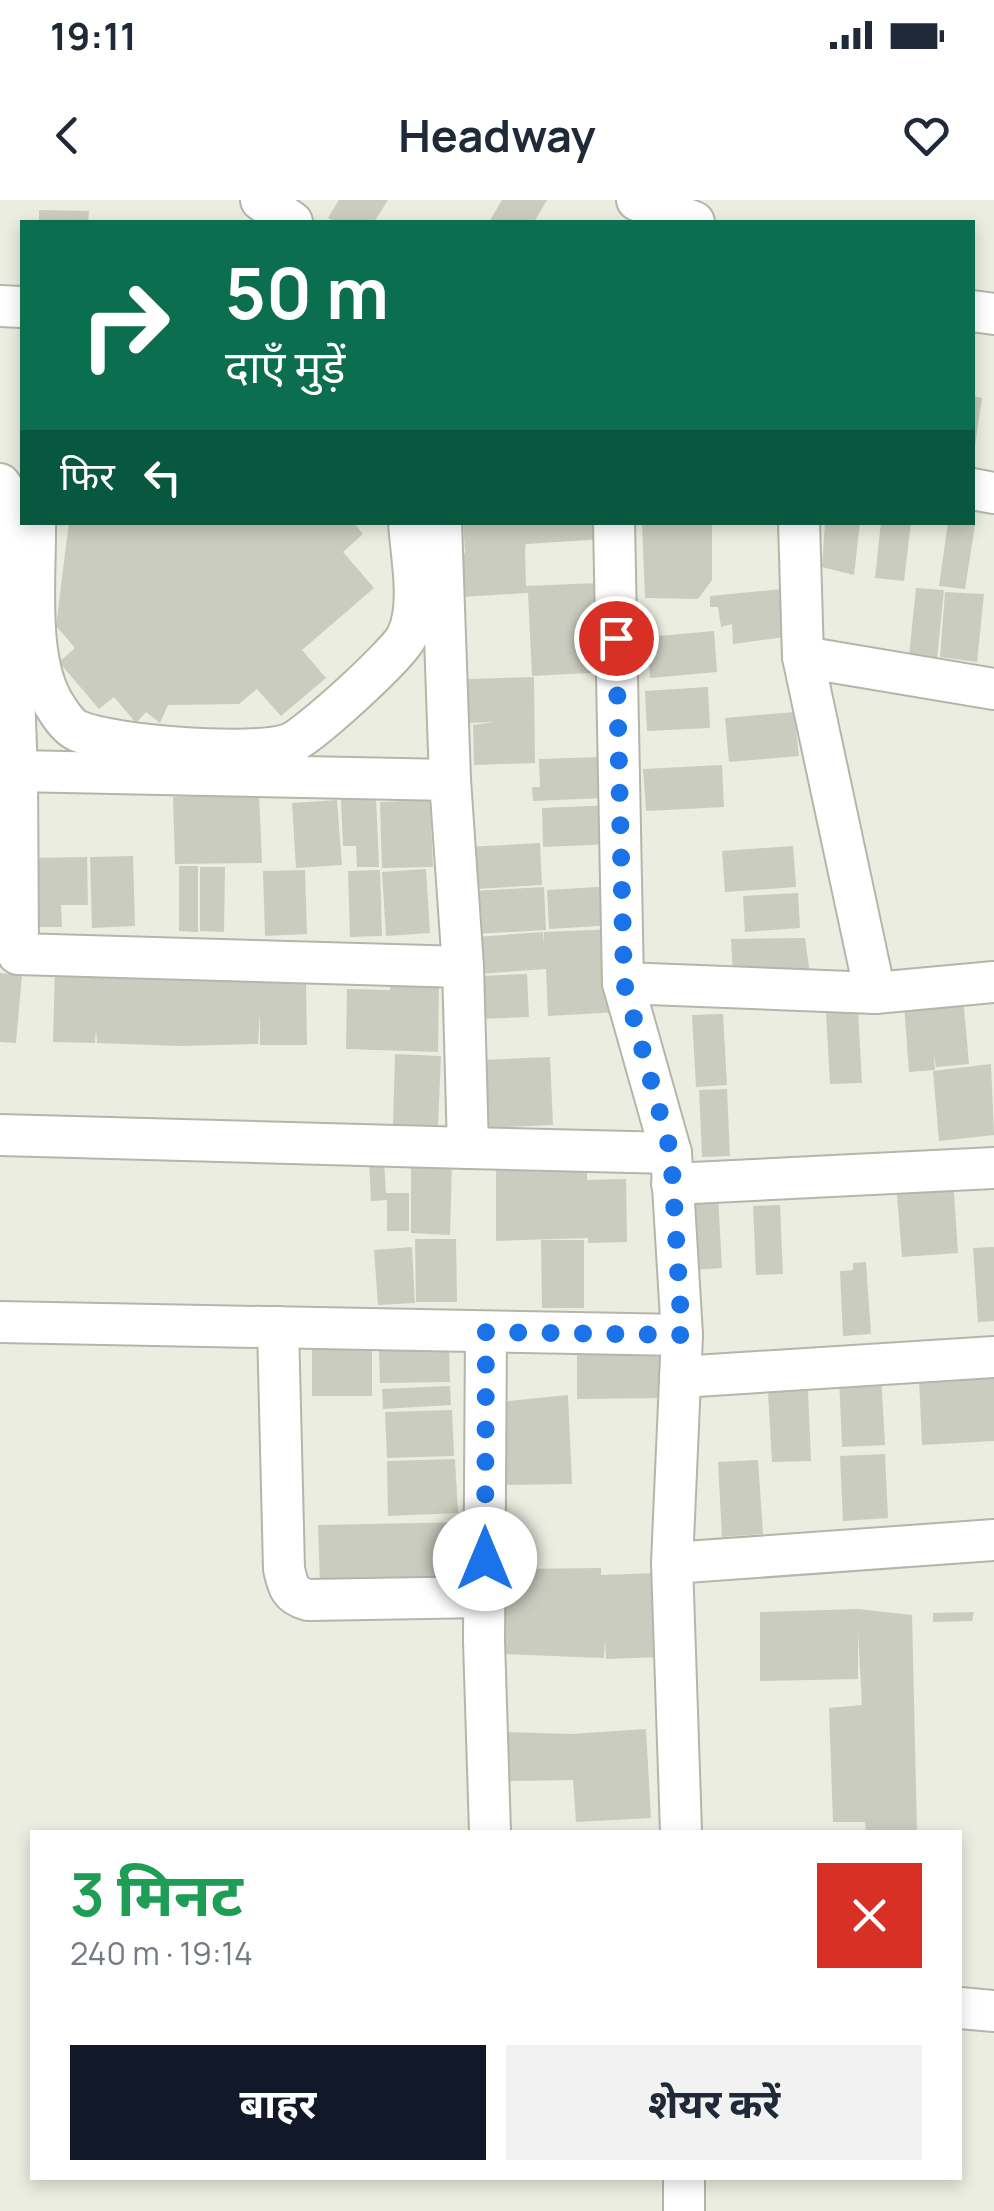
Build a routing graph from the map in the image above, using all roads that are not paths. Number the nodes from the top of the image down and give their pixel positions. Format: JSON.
{"nodes":[{"id":1,"x":261,"y":200,"type":"edge"},
{"id":2,"x":639,"y":200,"type":"edge"},
{"id":3,"x":289,"y":220,"type":"edge"},
{"id":4,"x":689,"y":220,"type":"edge"},
{"id":5,"x":0,"y":484,"type":"edge"},
{"id":6,"x":35,"y":525,"type":"edge"},
{"id":7,"x":409,"y":525,"type":"edge"},
{"id":8,"x":440,"y":525,"type":"edge"},
{"id":9,"x":614,"y":525,"type":"edge"},
{"id":10,"x":799,"y":525,"type":"edge"},
{"id":11,"x":803,"y":657,"type":"junction"},
{"id":12,"x":994,"y":689,"type":"edge"},
{"id":13,"x":17,"y":771,"type":"junction"},
{"id":14,"x":450,"y":780,"type":"junction"},
{"id":15,"x":9,"y":954,"type":"edge"},
{"id":16,"x":462,"y":966,"type":"junction"},
{"id":17,"x":994,"y":982,"type":"edge"},
{"id":18,"x":624,"y":983,"type":"junction"},
{"id":19,"x":875,"y":993,"type":"junction"},
{"id":20,"x":0,"y":1136,"type":"edge"},
{"id":21,"x":468,"y":1148,"type":"junction"},
{"id":22,"x":994,"y":1168,"type":"edge"},
{"id":23,"x":672,"y":1169,"type":"junction"},
{"id":24,"x":0,"y":1322,"type":"edge"},
{"id":25,"x":278,"y":1327,"type":"junction"},
{"id":26,"x":486,"y":1332,"type":"junction"},
{"id":27,"x":682,"y":1335,"type":"junction"},
{"id":28,"x":994,"y":1357,"type":"edge"},
{"id":29,"x":680,"y":1378,"type":"junction"},
{"id":30,"x":994,"y":1540,"type":"edge"},
{"id":31,"x":672,"y":1563,"type":"junction"},
{"id":32,"x":485,"y":1597,"type":"junction"},
{"id":33,"x":490,"y":1830,"type":"edge"},
{"id":34,"x":681,"y":1830,"type":"edge"},
{"id":35,"x":962,"y":2008,"type":"edge"},
{"id":36,"x":994,"y":2011,"type":"edge"},
{"id":37,"x":684,"y":2180,"type":"edge"},
{"id":38,"x":684,"y":2211,"type":"edge"}],
"edges":[{"from":1,"to":3,"type":"street"},
{"from":2,"to":4,"type":"street"},
{"from":5,"to":13,"type":"street"},
{"from":6,"to":7,"type":"street"},
{"from":8,"to":14,"type":"street"},
{"from":9,"to":18,"type":"street"},
{"from":10,"to":11,"type":"street"},
{"from":11,"to":12,"type":"street"},
{"from":11,"to":19,"type":"street"},
{"from":13,"to":14,"type":"street"},
{"from":13,"to":15,"type":"street"},
{"from":14,"to":16,"type":"street"},
{"from":15,"to":16,"type":"street"},
{"from":16,"to":21,"type":"street"},
{"from":17,"to":19,"type":"street"},
{"from":18,"to":19,"type":"street"},
{"from":18,"to":23,"type":"street"},
{"from":20,"to":21,"type":"street"},
{"from":21,"to":23,"type":"street"},
{"from":22,"to":23,"type":"street"},
{"from":23,"to":27,"type":"street"},
{"from":24,"to":25,"type":"street"},
{"from":25,"to":26,"type":"street"},
{"from":25,"to":32,"type":"street"},
{"from":26,"to":27,"type":"street"},
{"from":26,"to":32,"type":"street"},
{"from":27,"to":29,"type":"street"},
{"from":28,"to":29,"type":"street"},
{"from":29,"to":31,"type":"street"},
{"from":30,"to":31,"type":"street"},
{"from":31,"to":34,"type":"street"},
{"from":32,"to":33,"type":"street"},
{"from":35,"to":36,"type":"street"},
{"from":37,"to":38,"type":"street"}]}
